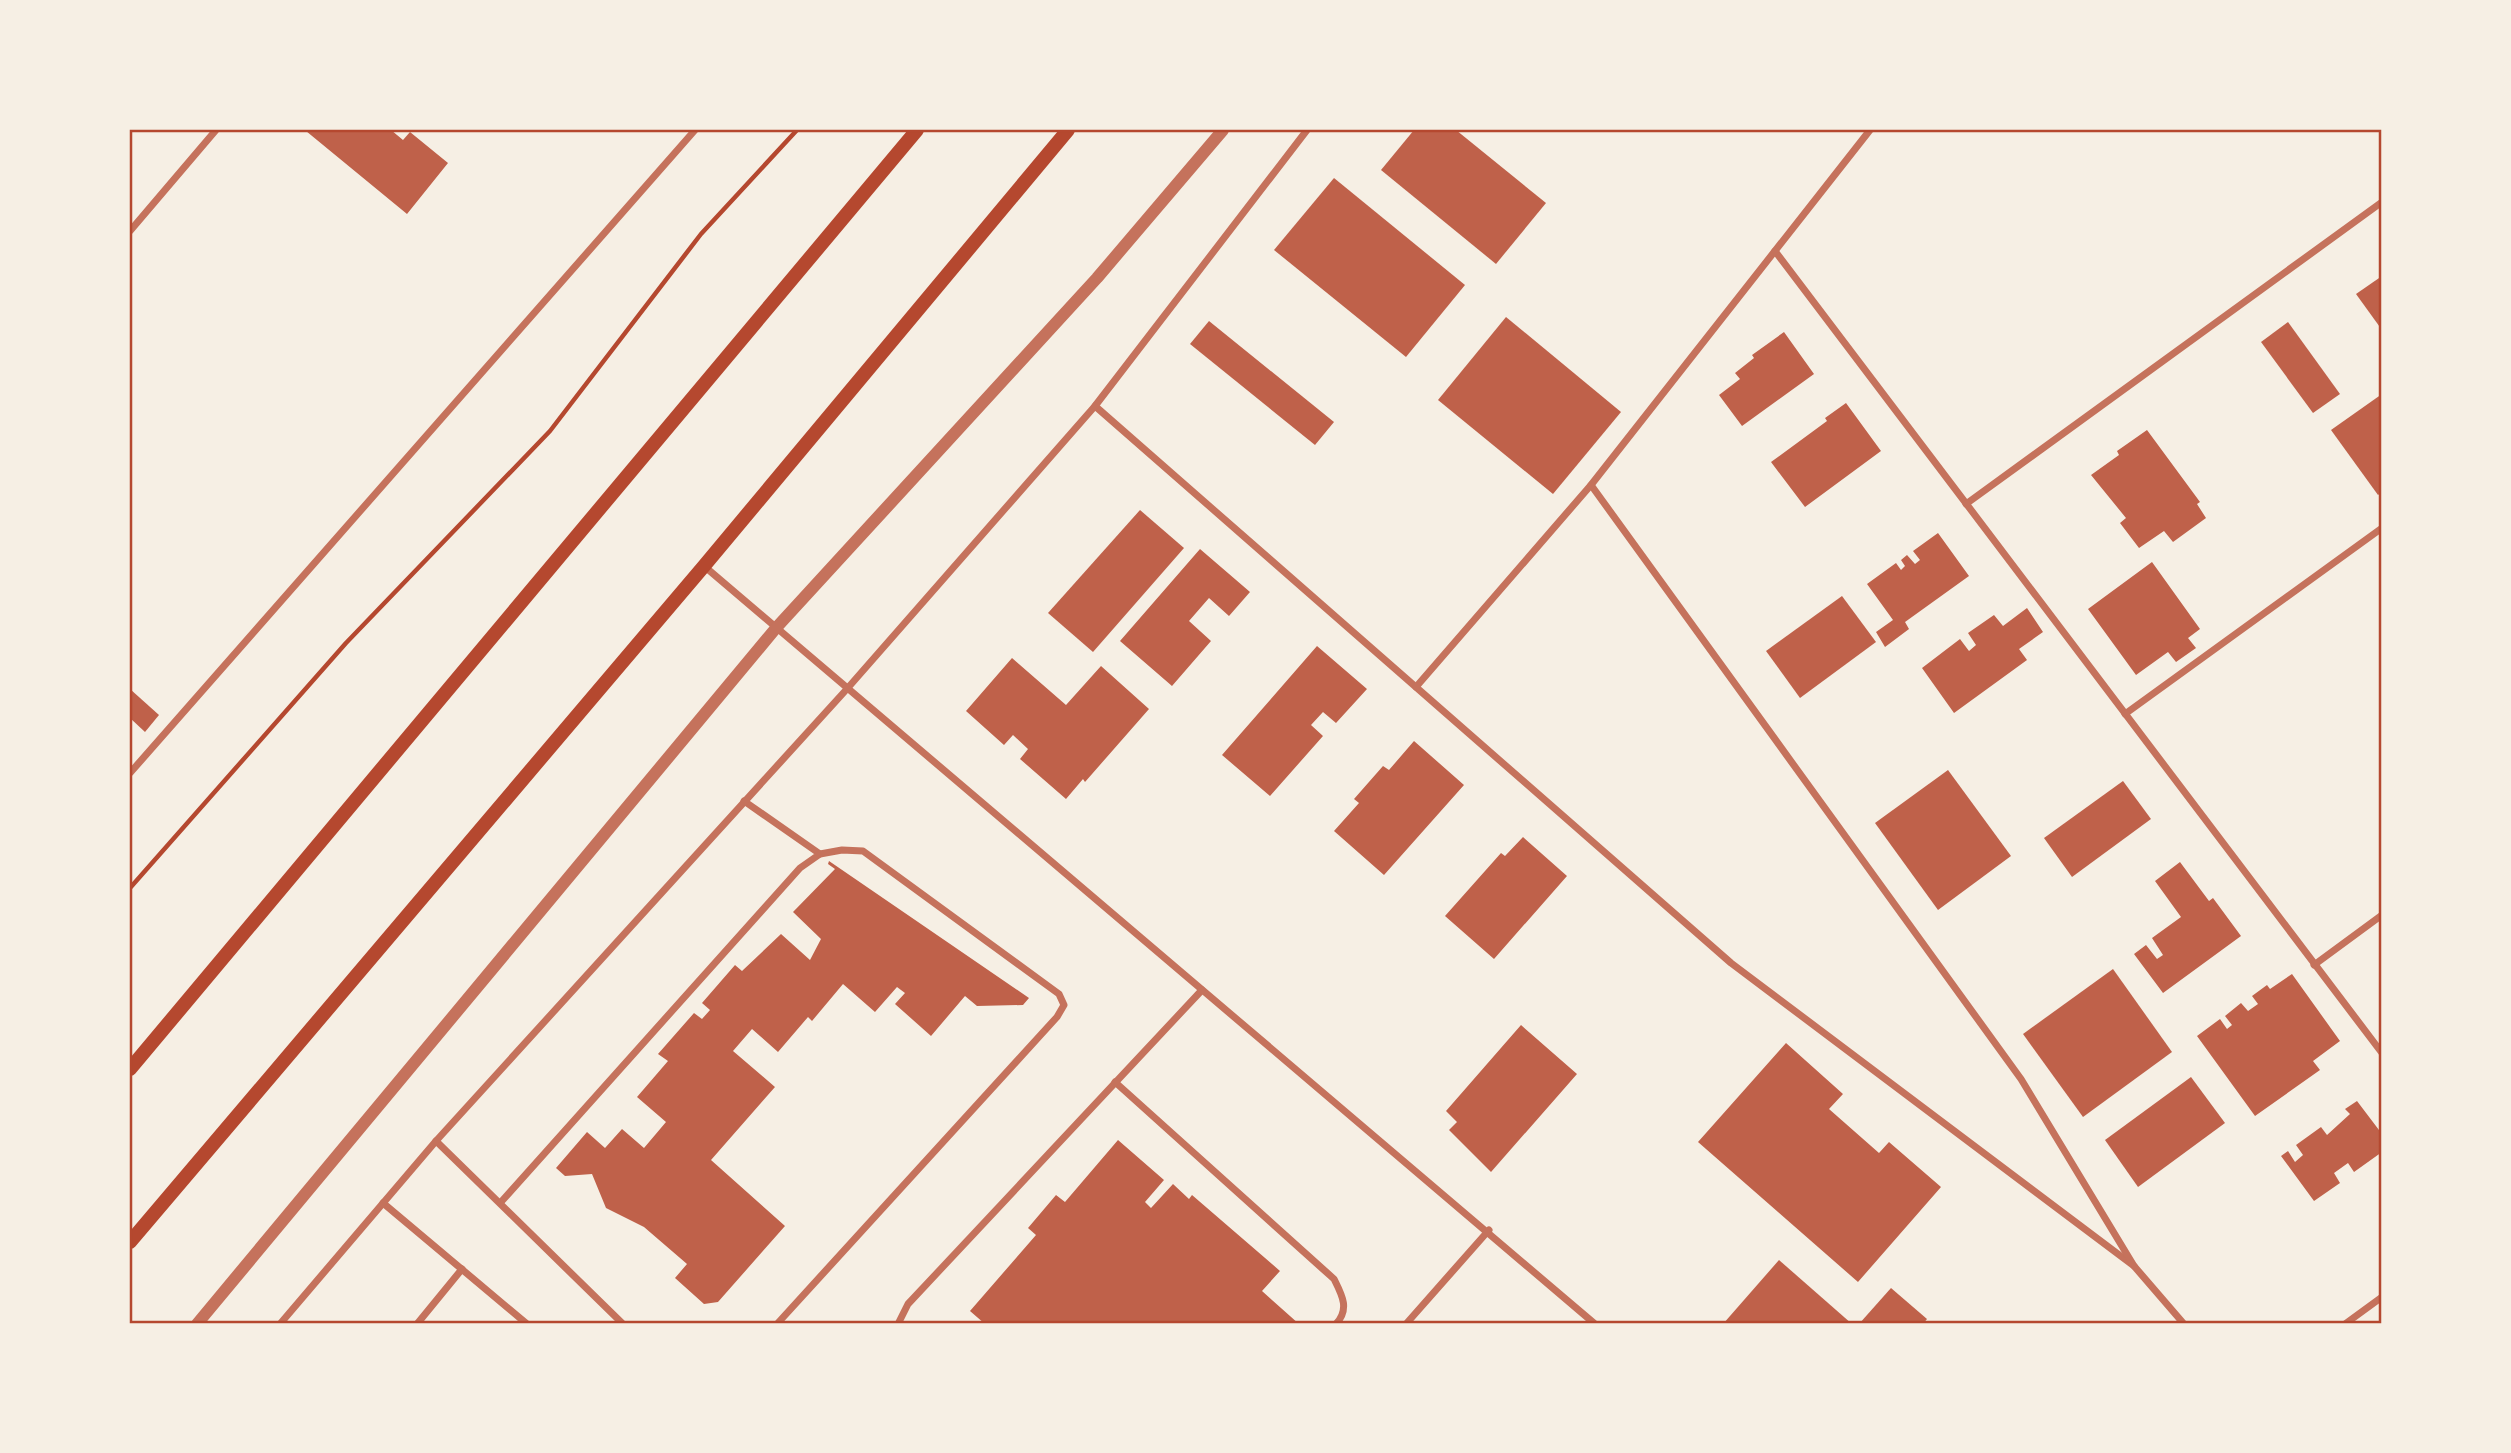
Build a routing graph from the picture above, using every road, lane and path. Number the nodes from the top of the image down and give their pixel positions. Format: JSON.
{"nodes":[{"id":1,"x":216,"y":130,"type":"edge"},
{"id":2,"x":695,"y":130,"type":"edge"},
{"id":3,"x":797,"y":130,"type":"edge"},
{"id":4,"x":917,"y":130,"type":"edge"},
{"id":5,"x":1068,"y":130,"type":"edge"},
{"id":6,"x":1223,"y":130,"type":"edge"},
{"id":7,"x":1307,"y":130,"type":"edge"},
{"id":8,"x":1870,"y":130,"type":"edge"},
{"id":9,"x":2382,"y":202,"type":"edge"},
{"id":10,"x":130,"y":231,"type":"edge"},
{"id":11,"x":1775,"y":251,"type":"junction"},
{"id":12,"x":1095,"y":405,"type":"junction"},
{"id":13,"x":1591,"y":485,"type":"junction"},
{"id":14,"x":1966,"y":504,"type":"junction"},
{"id":15,"x":2382,"y":528,"type":"edge"},
{"id":16,"x":704,"y":566,"type":"junction"},
{"id":17,"x":776,"y":628,"type":"junction"},
{"id":18,"x":1416,"y":687,"type":"junction"},
{"id":19,"x":846,"y":690,"type":"junction"},
{"id":20,"x":2125,"y":715,"type":"junction"},
{"id":21,"x":130,"y":773,"type":"edge"},
{"id":22,"x":744,"y":801,"type":"junction"},
{"id":23,"x":820,"y":854,"type":"junction"},
{"id":24,"x":130,"y":888,"type":"edge"},
{"id":25,"x":2382,"y":915,"type":"edge"},
{"id":26,"x":2315,"y":965,"type":"junction"},
{"id":27,"x":1202,"y":990,"type":"junction"},
{"id":28,"x":2382,"y":1054,"type":"edge"},
{"id":29,"x":130,"y":1069,"type":"edge"},
{"id":30,"x":1115,"y":1082,"type":"junction"},
{"id":31,"x":436,"y":1141,"type":"junction"},
{"id":32,"x":501,"y":1202,"type":"junction"},
{"id":33,"x":383,"y":1203,"type":"junction"},
{"id":34,"x":1489,"y":1230,"type":"junction"},
{"id":35,"x":130,"y":1242,"type":"edge"},
{"id":36,"x":2134,"y":1266,"type":"junction"},
{"id":37,"x":462,"y":1269,"type":"junction"},
{"id":38,"x":2382,"y":1297,"type":"edge"},
{"id":39,"x":197,"y":1324,"type":"edge"},
{"id":40,"x":280,"y":1324,"type":"edge"},
{"id":41,"x":417,"y":1324,"type":"edge"},
{"id":42,"x":527,"y":1324,"type":"edge"},
{"id":43,"x":623,"y":1324,"type":"edge"},
{"id":44,"x":777,"y":1324,"type":"edge"},
{"id":45,"x":898,"y":1324,"type":"edge"},
{"id":46,"x":1336,"y":1324,"type":"edge"},
{"id":47,"x":1406,"y":1324,"type":"edge"},
{"id":48,"x":1595,"y":1324,"type":"edge"},
{"id":49,"x":2184,"y":1324,"type":"edge"},
{"id":50,"x":2345,"y":1324,"type":"edge"}],
"edges":[{"from":1,"to":10,"type":"street"},
{"from":2,"to":21,"type":"street"},
{"from":3,"to":24,"type":"path"},
{"from":4,"to":29,"type":"main road"},
{"from":5,"to":16,"type":"main road"},
{"from":6,"to":17,"type":"street"},
{"from":7,"to":12,"type":"street"},
{"from":8,"to":11,"type":"street"},
{"from":9,"to":14,"type":"street"},
{"from":11,"to":13,"type":"street"},
{"from":11,"to":14,"type":"street"},
{"from":12,"to":18,"type":"street"},
{"from":12,"to":19,"type":"street"},
{"from":13,"to":18,"type":"street"},
{"from":13,"to":36,"type":"street"},
{"from":14,"to":20,"type":"street"},
{"from":15,"to":20,"type":"street"},
{"from":16,"to":17,"type":"street"},
{"from":16,"to":35,"type":"main road"},
{"from":17,"to":19,"type":"street"},
{"from":17,"to":39,"type":"street"},
{"from":18,"to":36,"type":"street"},
{"from":19,"to":22,"type":"street"},
{"from":19,"to":27,"type":"street"},
{"from":20,"to":26,"type":"street"},
{"from":22,"to":23,"type":"street"},
{"from":22,"to":31,"type":"street"},
{"from":23,"to":32,"type":"street"},
{"from":23,"to":44,"type":"street"},
{"from":25,"to":26,"type":"street"},
{"from":26,"to":28,"type":"street"},
{"from":27,"to":30,"type":"street"},
{"from":27,"to":34,"type":"street"},
{"from":30,"to":45,"type":"street"},
{"from":30,"to":46,"type":"street"},
{"from":31,"to":32,"type":"street"},
{"from":31,"to":33,"type":"street"},
{"from":32,"to":43,"type":"street"},
{"from":33,"to":37,"type":"street"},
{"from":33,"to":40,"type":"street"},
{"from":34,"to":47,"type":"street"},
{"from":34,"to":48,"type":"street"},
{"from":36,"to":49,"type":"street"},
{"from":37,"to":41,"type":"street"},
{"from":37,"to":42,"type":"street"},
{"from":38,"to":50,"type":"street"}]}
